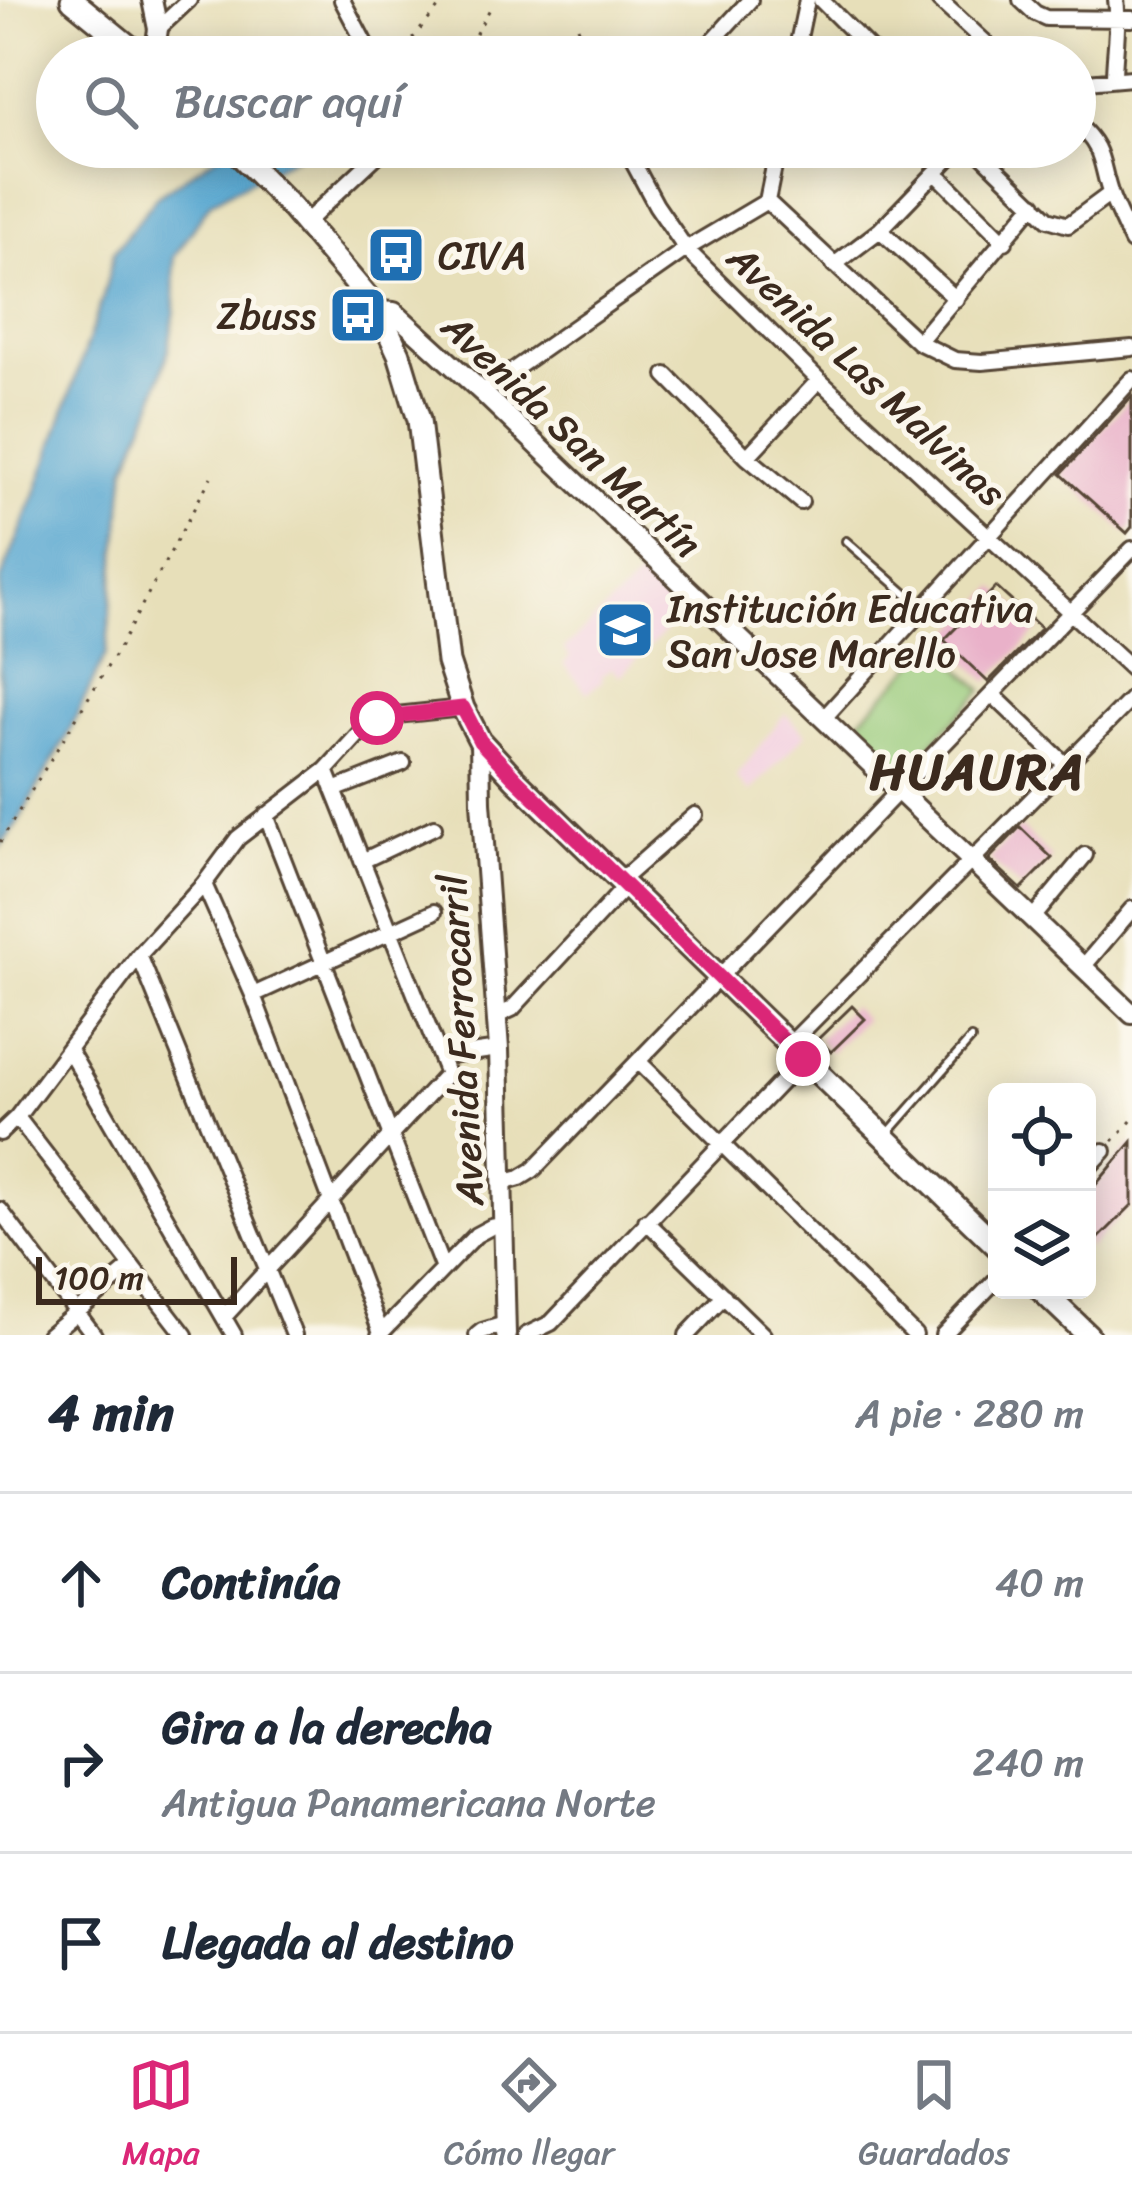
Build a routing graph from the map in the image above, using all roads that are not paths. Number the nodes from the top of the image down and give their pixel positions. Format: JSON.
{"nodes":[{"id":1,"x":72,"y":0,"type":"edge"},
{"id":2,"x":152,"y":0,"type":"edge"},
{"id":3,"x":190,"y":0,"type":"edge"},
{"id":4,"x":342,"y":0,"type":"edge"},
{"id":5,"x":750,"y":0,"type":"edge"},
{"id":6,"x":806,"y":0,"type":"edge"},
{"id":7,"x":821,"y":0,"type":"edge"},
{"id":8,"x":939,"y":0,"type":"edge"},
{"id":9,"x":1021,"y":0,"type":"edge"},
{"id":10,"x":1116,"y":0,"type":"edge"},
{"id":11,"x":1125,"y":20,"type":"edge"},
{"id":12,"x":158,"y":29,"type":"junction"},
{"id":13,"x":116,"y":36,"type":"edge"},
{"id":14,"x":157,"y":36,"type":"edge"},
{"id":15,"x":361,"y":36,"type":"edge"},
{"id":16,"x":717,"y":36,"type":"edge"},
{"id":17,"x":800,"y":36,"type":"edge"},
{"id":18,"x":857,"y":36,"type":"edge"},
{"id":19,"x":978,"y":36,"type":"edge"},
{"id":20,"x":1114,"y":78,"type":"junction"},
{"id":21,"x":1132,"y":78,"type":"edge"},
{"id":22,"x":1096,"y":80,"type":"edge"},
{"id":23,"x":1096,"y":145,"type":"edge"},
{"id":24,"x":252,"y":168,"type":"edge"},
{"id":25,"x":359,"y":168,"type":"edge"},
{"id":26,"x":636,"y":168,"type":"edge"},
{"id":27,"x":774,"y":168,"type":"edge"},
{"id":28,"x":941,"y":168,"type":"edge"},
{"id":29,"x":996,"y":168,"type":"edge"},
{"id":30,"x":936,"y":173,"type":"junction"},
{"id":31,"x":1110,"y":194,"type":"junction"},
{"id":32,"x":767,"y":201,"type":"junction"},
{"id":33,"x":1034,"y":204,"type":"junction"},
{"id":34,"x":298,"y":215,"type":"junction"},
{"id":35,"x":880,"y":230,"type":"junction"},
{"id":36,"x":1005,"y":242,"type":"junction"},
{"id":37,"x":1132,"y":242,"type":"edge"},
{"id":38,"x":686,"y":249,"type":"junction"},
{"id":39,"x":834,"y":265,"type":"junction"},
{"id":40,"x":956,"y":298,"type":"junction"},
{"id":41,"x":379,"y":311,"type":"junction"},
{"id":42,"x":918,"y":342,"type":"junction"},
{"id":43,"x":1132,"y":348,"type":"edge"},
{"id":44,"x":666,"y":376,"type":"dead end"},
{"id":45,"x":1132,"y":379,"type":"edge"},
{"id":46,"x":819,"y":380,"type":"junction"},
{"id":47,"x":482,"y":392,"type":"junction"},
{"id":48,"x":746,"y":457,"type":"junction"},
{"id":49,"x":801,"y":502,"type":"dead end"},
{"id":50,"x":990,"y":537,"type":"junction"},
{"id":51,"x":846,"y":541,"type":"dead end"},
{"id":52,"x":1132,"y":549,"type":"edge"},
{"id":53,"x":923,"y":610,"type":"junction"},
{"id":54,"x":1072,"y":613,"type":"junction"},
{"id":55,"x":1132,"y":669,"type":"edge"},
{"id":56,"x":993,"y":695,"type":"junction"},
{"id":57,"x":1132,"y":698,"type":"edge"},
{"id":58,"x":463,"y":708,"type":"junction"},
{"id":59,"x":824,"y":719,"type":"junction"},
{"id":60,"x":480,"y":741,"type":"junction"},
{"id":61,"x":403,"y":764,"type":"dead end"},
{"id":62,"x":1066,"y":765,"type":"junction"},
{"id":63,"x":326,"y":770,"type":"junction"},
{"id":64,"x":334,"y":790,"type":"junction"},
{"id":65,"x":900,"y":792,"type":"junction"},
{"id":66,"x":266,"y":815,"type":"junction"},
{"id":67,"x":695,"y":815,"type":"dead end"},
{"id":68,"x":434,"y":827,"type":"dead end"},
{"id":69,"x":1085,"y":855,"type":"dead end"},
{"id":70,"x":971,"y":860,"type":"junction"},
{"id":71,"x":362,"y":861,"type":"junction"},
{"id":72,"x":624,"y":883,"type":"junction"},
{"id":73,"x":204,"y":884,"type":"junction"},
{"id":74,"x":1132,"y":909,"type":"edge"},
{"id":75,"x":434,"y":912,"type":"dead end"},
{"id":76,"x":1032,"y":919,"type":"junction"},
{"id":77,"x":390,"y":933,"type":"junction"},
{"id":78,"x":139,"y":955,"type":"junction"},
{"id":79,"x":322,"y":962,"type":"junction"},
{"id":80,"x":1083,"y":967,"type":"junction"},
{"id":81,"x":719,"y":977,"type":"junction"},
{"id":82,"x":253,"y":995,"type":"junction"},
{"id":83,"x":1129,"y":1006,"type":"edge"},
{"id":84,"x":497,"y":1016,"type":"junction"},
{"id":85,"x":971,"y":1039,"type":"dead end"},
{"id":86,"x":499,"y":1049,"type":"junction"},
{"id":87,"x":69,"y":1050,"type":"junction"},
{"id":88,"x":796,"y":1052,"type":"junction"},
{"id":89,"x":442,"y":1057,"type":"junction"},
{"id":90,"x":638,"y":1061,"type":"junction"},
{"id":91,"x":17,"y":1118,"type":"junction"},
{"id":92,"x":0,"y":1133,"type":"edge"},
{"id":93,"x":884,"y":1137,"type":"junction"},
{"id":94,"x":390,"y":1138,"type":"junction"},
{"id":95,"x":721,"y":1144,"type":"junction"},
{"id":96,"x":1103,"y":1151,"type":"road end"},
{"id":97,"x":1096,"y":1159,"type":"edge"},
{"id":98,"x":502,"y":1183,"type":"junction"},
{"id":99,"x":330,"y":1202,"type":"junction"},
{"id":100,"x":0,"y":1210,"type":"edge"},
{"id":101,"x":646,"y":1221,"type":"junction"},
{"id":102,"x":503,"y":1225,"type":"junction"},
{"id":103,"x":988,"y":1237,"type":"edge"},
{"id":104,"x":132,"y":1267,"type":"junction"},
{"id":105,"x":266,"y":1269,"type":"junction"},
{"id":106,"x":443,"y":1269,"type":"junction"},
{"id":107,"x":988,"y":1289,"type":"edge"},
{"id":108,"x":724,"y":1297,"type":"junction"},
{"id":109,"x":1050,"y":1299,"type":"edge"},
{"id":110,"x":76,"y":1312,"type":"junction"},
{"id":111,"x":224,"y":1317,"type":"junction"},
{"id":112,"x":506,"y":1330,"type":"edge"},
{"id":113,"x":381,"y":1334,"type":"edge"},
{"id":114,"x":49,"y":1335,"type":"edge"},
{"id":115,"x":94,"y":1335,"type":"edge"},
{"id":116,"x":185,"y":1335,"type":"edge"},
{"id":117,"x":234,"y":1335,"type":"edge"},
{"id":118,"x":294,"y":1335,"type":"edge"},
{"id":119,"x":477,"y":1335,"type":"edge"},
{"id":120,"x":526,"y":1335,"type":"edge"},
{"id":121,"x":687,"y":1335,"type":"edge"},
{"id":122,"x":763,"y":1335,"type":"edge"},
{"id":123,"x":915,"y":1335,"type":"edge"},
{"id":124,"x":943,"y":1335,"type":"edge"},
{"id":125,"x":1088,"y":1335,"type":"edge"}],
"edges":[{"from":1,"to":13,"type":"main road"},
{"from":2,"to":12,"type":"main road"},
{"from":3,"to":12,"type":"street"},
{"from":4,"to":15,"type":"street"},
{"from":5,"to":16,"type":"street"},
{"from":6,"to":17,"type":"street"},
{"from":7,"to":18,"type":"street"},
{"from":8,"to":19,"type":"street"},
{"from":9,"to":11,"type":"street"},
{"from":10,"to":11,"type":"street"},
{"from":11,"to":20,"type":"street"},
{"from":12,"to":14,"type":"main road"},
{"from":20,"to":21,"type":"street"},
{"from":20,"to":22,"type":"street"},
{"from":23,"to":31,"type":"street"},
{"from":24,"to":34,"type":"main road"},
{"from":25,"to":34,"type":"street"},
{"from":26,"to":38,"type":"street"},
{"from":27,"to":32,"type":"street"},
{"from":28,"to":30,"type":"street"},
{"from":29,"to":33,"type":"street"},
{"from":30,"to":35,"type":"street"},
{"from":30,"to":36,"type":"street"},
{"from":31,"to":33,"type":"street"},
{"from":31,"to":37,"type":"street"},
{"from":32,"to":38,"type":"street"},
{"from":32,"to":39,"type":"street"},
{"from":33,"to":36,"type":"street"},
{"from":34,"to":41,"type":"main road"},
{"from":35,"to":39,"type":"street"},
{"from":35,"to":40,"type":"street"},
{"from":36,"to":40,"type":"street"},
{"from":38,"to":46,"type":"street","name":"Avenida Las Malvinas"},
{"from":38,"to":47,"type":"street","name":"Avenida Las Malvinas"},
{"from":39,"to":42,"type":"street"},
{"from":40,"to":42,"type":"street"},
{"from":41,"to":47,"type":"main road","name":"Avenida San Martín"},
{"from":41,"to":58,"type":"main road"},
{"from":42,"to":43,"type":"street"},
{"from":44,"to":48,"type":"street"},
{"from":45,"to":50,"type":"street"},
{"from":46,"to":48,"type":"street"},
{"from":46,"to":50,"type":"street","name":"Avenida Las Malvinas"},
{"from":47,"to":59,"type":"main road","name":"Avenida San Martín"},
{"from":48,"to":49,"type":"street"},
{"from":50,"to":53,"type":"street"},
{"from":50,"to":54,"type":"street","name":"Avenida Las Malvinas"},
{"from":51,"to":53,"type":"lane"},
{"from":52,"to":54,"type":"street"},
{"from":53,"to":59,"type":"street"},
{"from":54,"to":55,"type":"street","name":"Avenida Las Malvinas"},
{"from":54,"to":56,"type":"street"},
{"from":56,"to":62,"type":"street"},
{"from":56,"to":65,"type":"street"},
{"from":57,"to":62,"type":"street"},
{"from":58,"to":60,"type":"main road"},
{"from":58,"to":63,"type":"street"},
{"from":59,"to":65,"type":"main road","name":"Avenida San Martín"},
{"from":60,"to":72,"type":"main road"},
{"from":60,"to":84,"type":"main road","name":"Avenida Ferrocarril"},
{"from":61,"to":64,"type":"street"},
{"from":62,"to":70,"type":"street"},
{"from":63,"to":64,"type":"street"},
{"from":63,"to":66,"type":"street"},
{"from":64,"to":71,"type":"street"},
{"from":65,"to":70,"type":"main road","name":"Avenida San Martín"},
{"from":65,"to":81,"type":"street"},
{"from":66,"to":73,"type":"street"},
{"from":66,"to":79,"type":"street"},
{"from":67,"to":72,"type":"street"},
{"from":68,"to":71,"type":"street"},
{"from":69,"to":76,"type":"street"},
{"from":70,"to":76,"type":"main road","name":"Avenida San Martín"},
{"from":70,"to":88,"type":"street"},
{"from":71,"to":77,"type":"street"},
{"from":72,"to":81,"type":"main road"},
{"from":72,"to":84,"type":"street"},
{"from":73,"to":78,"type":"street"},
{"from":73,"to":82,"type":"street"},
{"from":74,"to":80,"type":"street"},
{"from":75,"to":77,"type":"street"},
{"from":76,"to":80,"type":"main road","name":"Avenida San Martín"},
{"from":77,"to":79,"type":"street"},
{"from":77,"to":89,"type":"street"},
{"from":78,"to":87,"type":"street"},
{"from":78,"to":105,"type":"street"},
{"from":79,"to":82,"type":"street"},
{"from":79,"to":94,"type":"street"},
{"from":80,"to":83,"type":"main road","name":"Avenida San Martín"},
{"from":81,"to":88,"type":"main road"},
{"from":81,"to":90,"type":"street"},
{"from":82,"to":99,"type":"street"},
{"from":84,"to":86,"type":"main road","name":"Avenida Ferrocarril"},
{"from":85,"to":93,"type":"lane"},
{"from":86,"to":89,"type":"street"},
{"from":86,"to":98,"type":"main road","name":"Avenida Ferrocarril"},
{"from":87,"to":91,"type":"street"},
{"from":87,"to":111,"type":"street"},
{"from":88,"to":93,"type":"main road"},
{"from":88,"to":95,"type":"street"},
{"from":89,"to":94,"type":"street"},
{"from":90,"to":95,"type":"street"},
{"from":90,"to":98,"type":"street"},
{"from":91,"to":92,"type":"street"},
{"from":91,"to":104,"type":"street"},
{"from":93,"to":103,"type":"main road"},
{"from":94,"to":99,"type":"street"},
{"from":94,"to":106,"type":"street"},
{"from":95,"to":101,"type":"street"},
{"from":95,"to":123,"type":"street"},
{"from":96,"to":97,"type":"street"},
{"from":98,"to":102,"type":"main road","name":"Avenida Ferrocarril"},
{"from":99,"to":105,"type":"street"},
{"from":99,"to":113,"type":"street"},
{"from":100,"to":110,"type":"street"},
{"from":101,"to":108,"type":"street"},
{"from":101,"to":120,"type":"street"},
{"from":102,"to":106,"type":"street"},
{"from":102,"to":112,"type":"main road","name":"Avenida Ferrocarril"},
{"from":104,"to":110,"type":"street"},
{"from":104,"to":116,"type":"street"},
{"from":105,"to":111,"type":"street"},
{"from":105,"to":118,"type":"street"},
{"from":106,"to":113,"type":"street"},
{"from":107,"to":124,"type":"street"},
{"from":108,"to":121,"type":"street"},
{"from":108,"to":122,"type":"street"},
{"from":109,"to":125,"type":"main road"},
{"from":110,"to":114,"type":"street"},
{"from":110,"to":115,"type":"street"},
{"from":111,"to":117,"type":"street"},
{"from":112,"to":119,"type":"street"}]}
